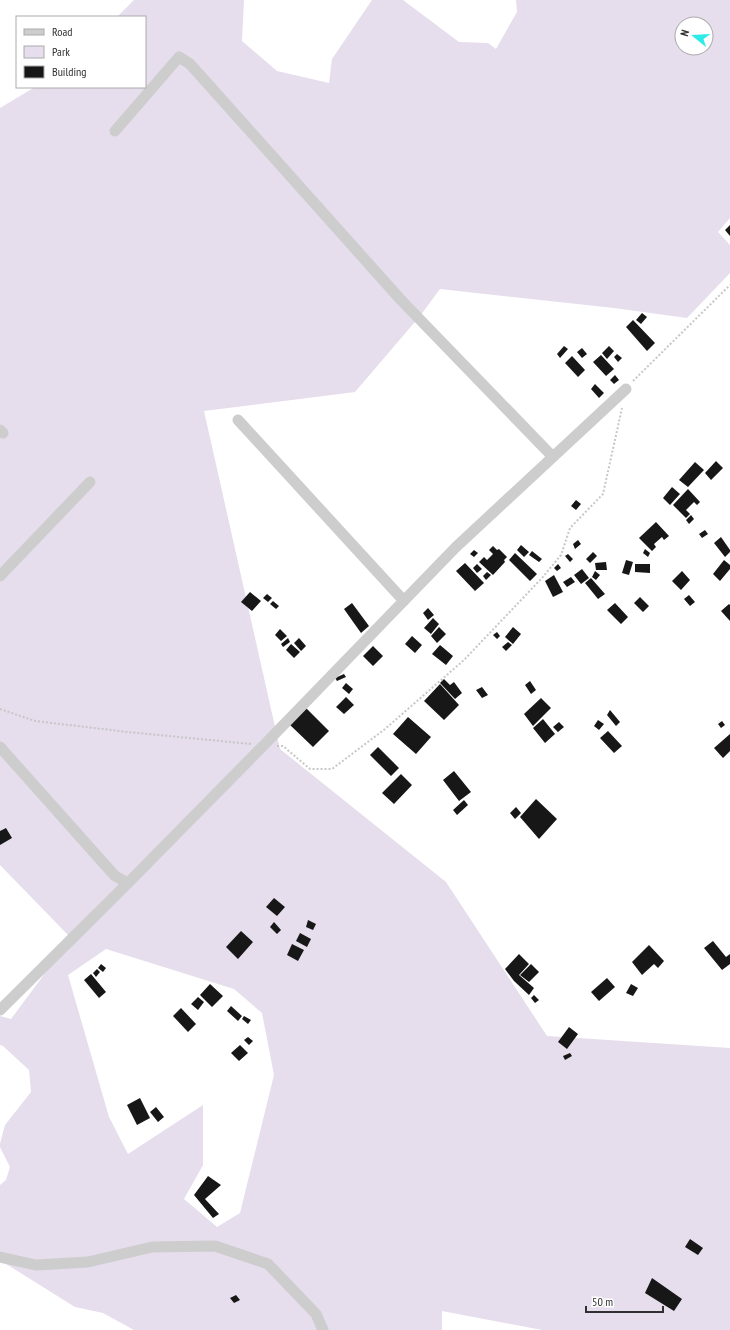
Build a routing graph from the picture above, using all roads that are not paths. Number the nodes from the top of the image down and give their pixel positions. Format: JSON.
{"nodes":[{"id":1,"x":115,"y":131,"type":"dead end"},
{"id":2,"x":626,"y":389,"type":"dead end"},
{"id":3,"x":238,"y":420,"type":"dead end"},
{"id":4,"x":553,"y":457,"type":"junction"},
{"id":5,"x":90,"y":482,"type":"dead end"},
{"id":6,"x":0,"y":576,"type":"edge"},
{"id":7,"x":404,"y":601,"type":"junction"},
{"id":8,"x":0,"y":747,"type":"edge"},
{"id":9,"x":128,"y":883,"type":"junction"},
{"id":10,"x":0,"y":1010,"type":"edge"},
{"id":11,"x":0,"y":1257,"type":"edge"},
{"id":12,"x":323,"y":1330,"type":"edge"}],
"edges":[{"from":1,"to":4,"type":"street"},
{"from":2,"to":4,"type":"street"},
{"from":3,"to":7,"type":"street"},
{"from":4,"to":7,"type":"street"},
{"from":5,"to":6,"type":"street"},
{"from":7,"to":9,"type":"street"},
{"from":8,"to":9,"type":"street"},
{"from":9,"to":10,"type":"street"},
{"from":11,"to":12,"type":"street"}]}
